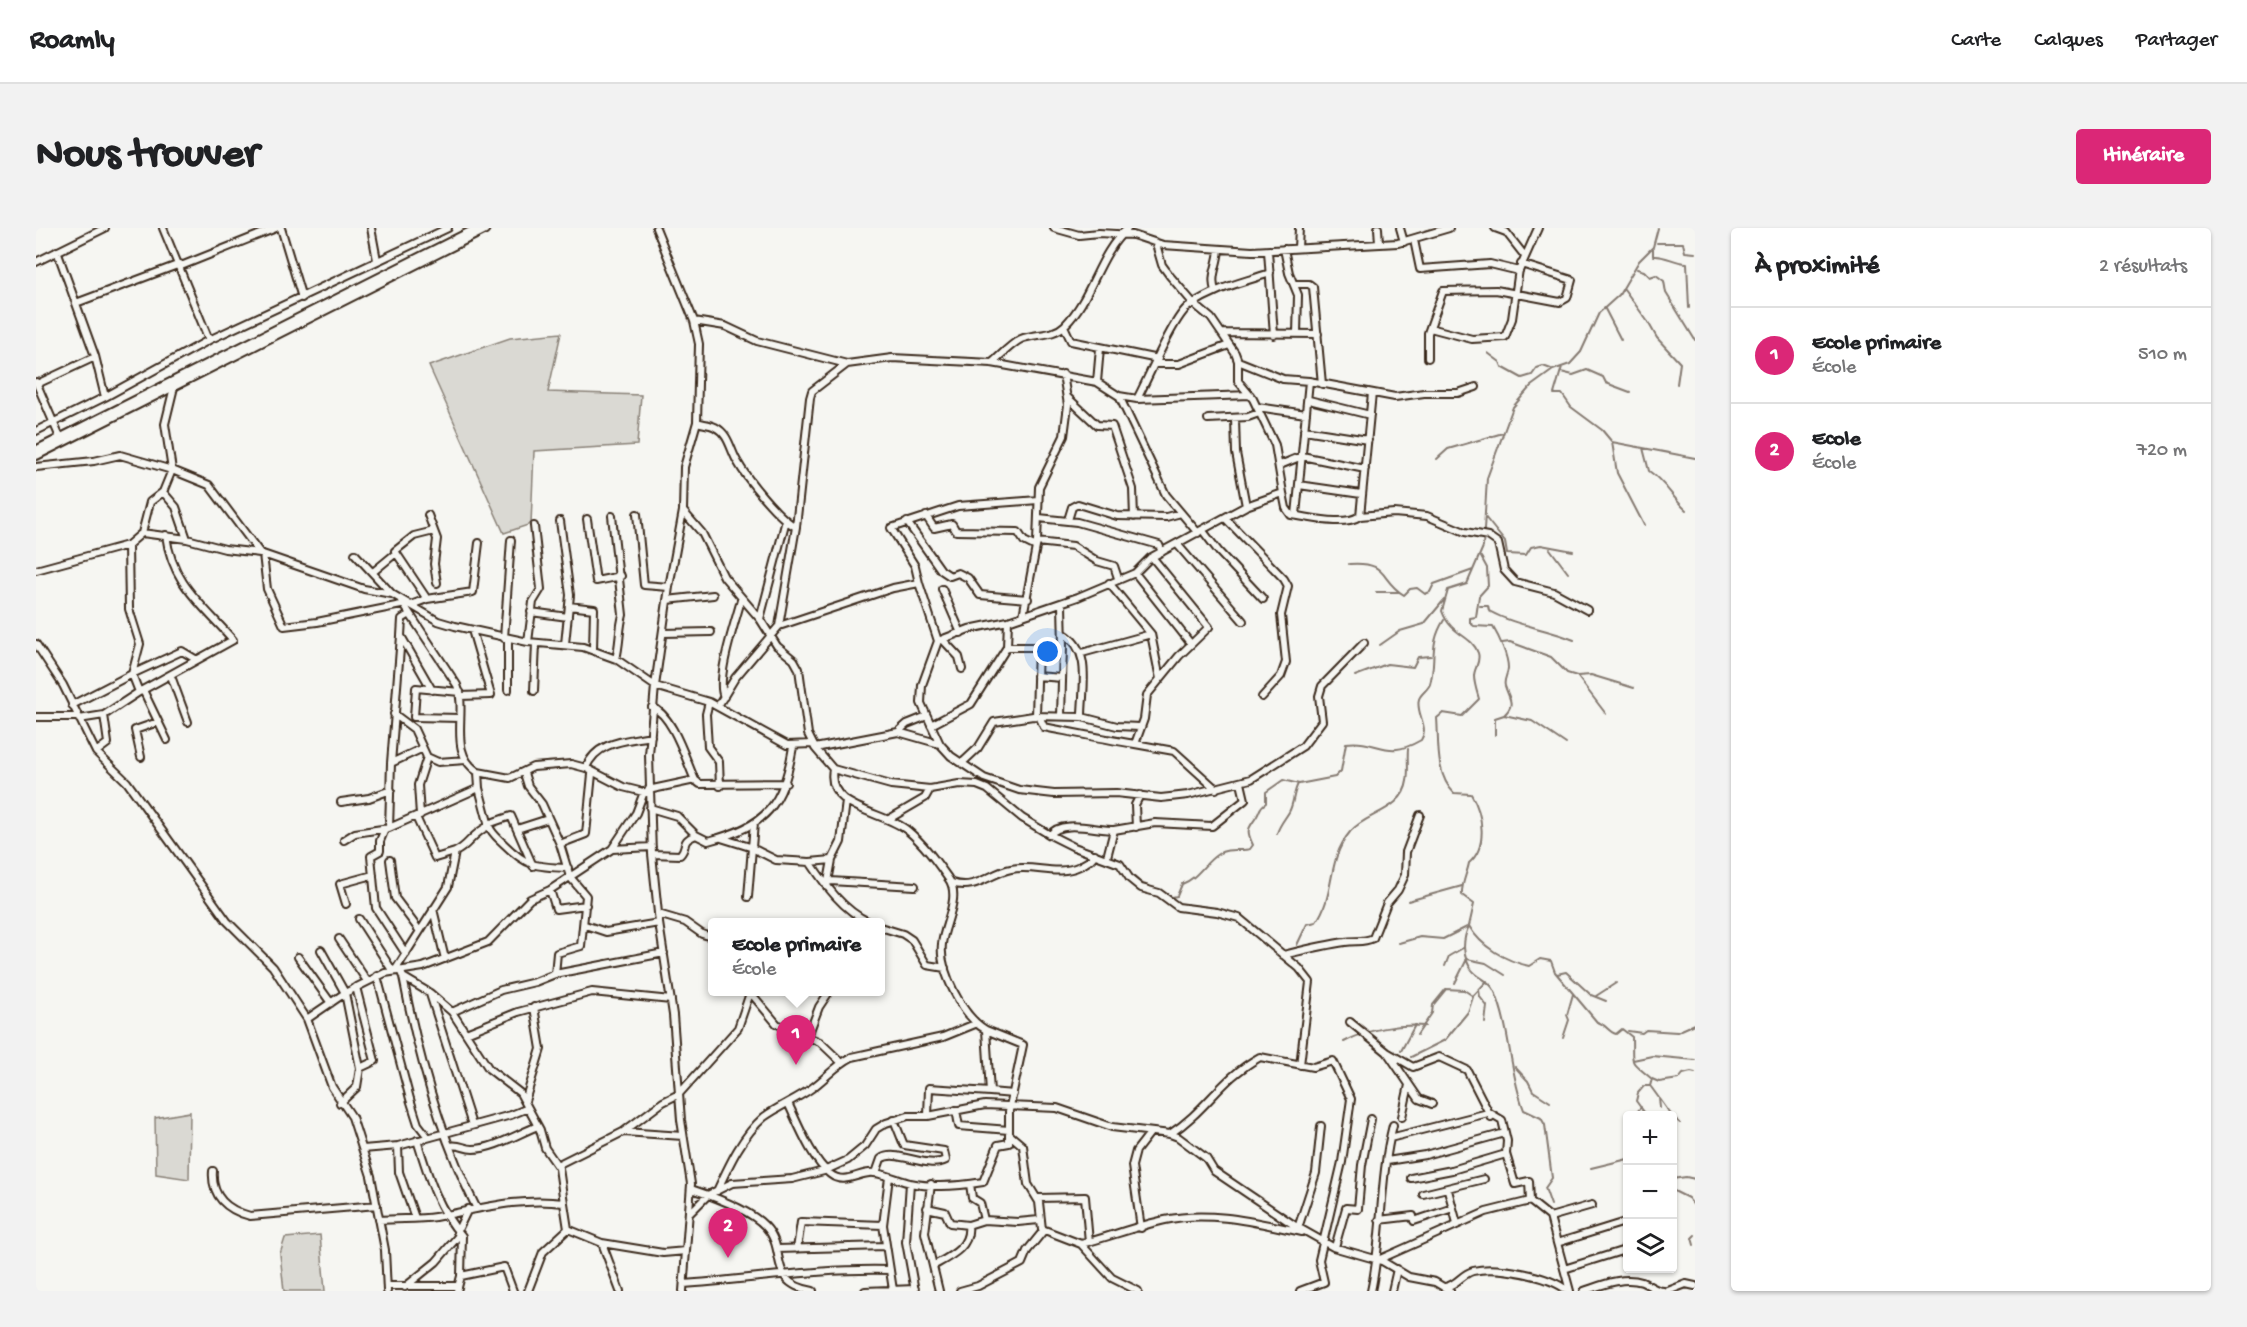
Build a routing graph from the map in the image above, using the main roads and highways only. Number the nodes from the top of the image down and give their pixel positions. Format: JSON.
{"nodes":[{"id":1,"x":483,"y":228,"type":"edge"},
{"id":2,"x":36,"y":453,"type":"edge"}],
"edges":[{"from":1,"to":2,"type":"highway"}]}
